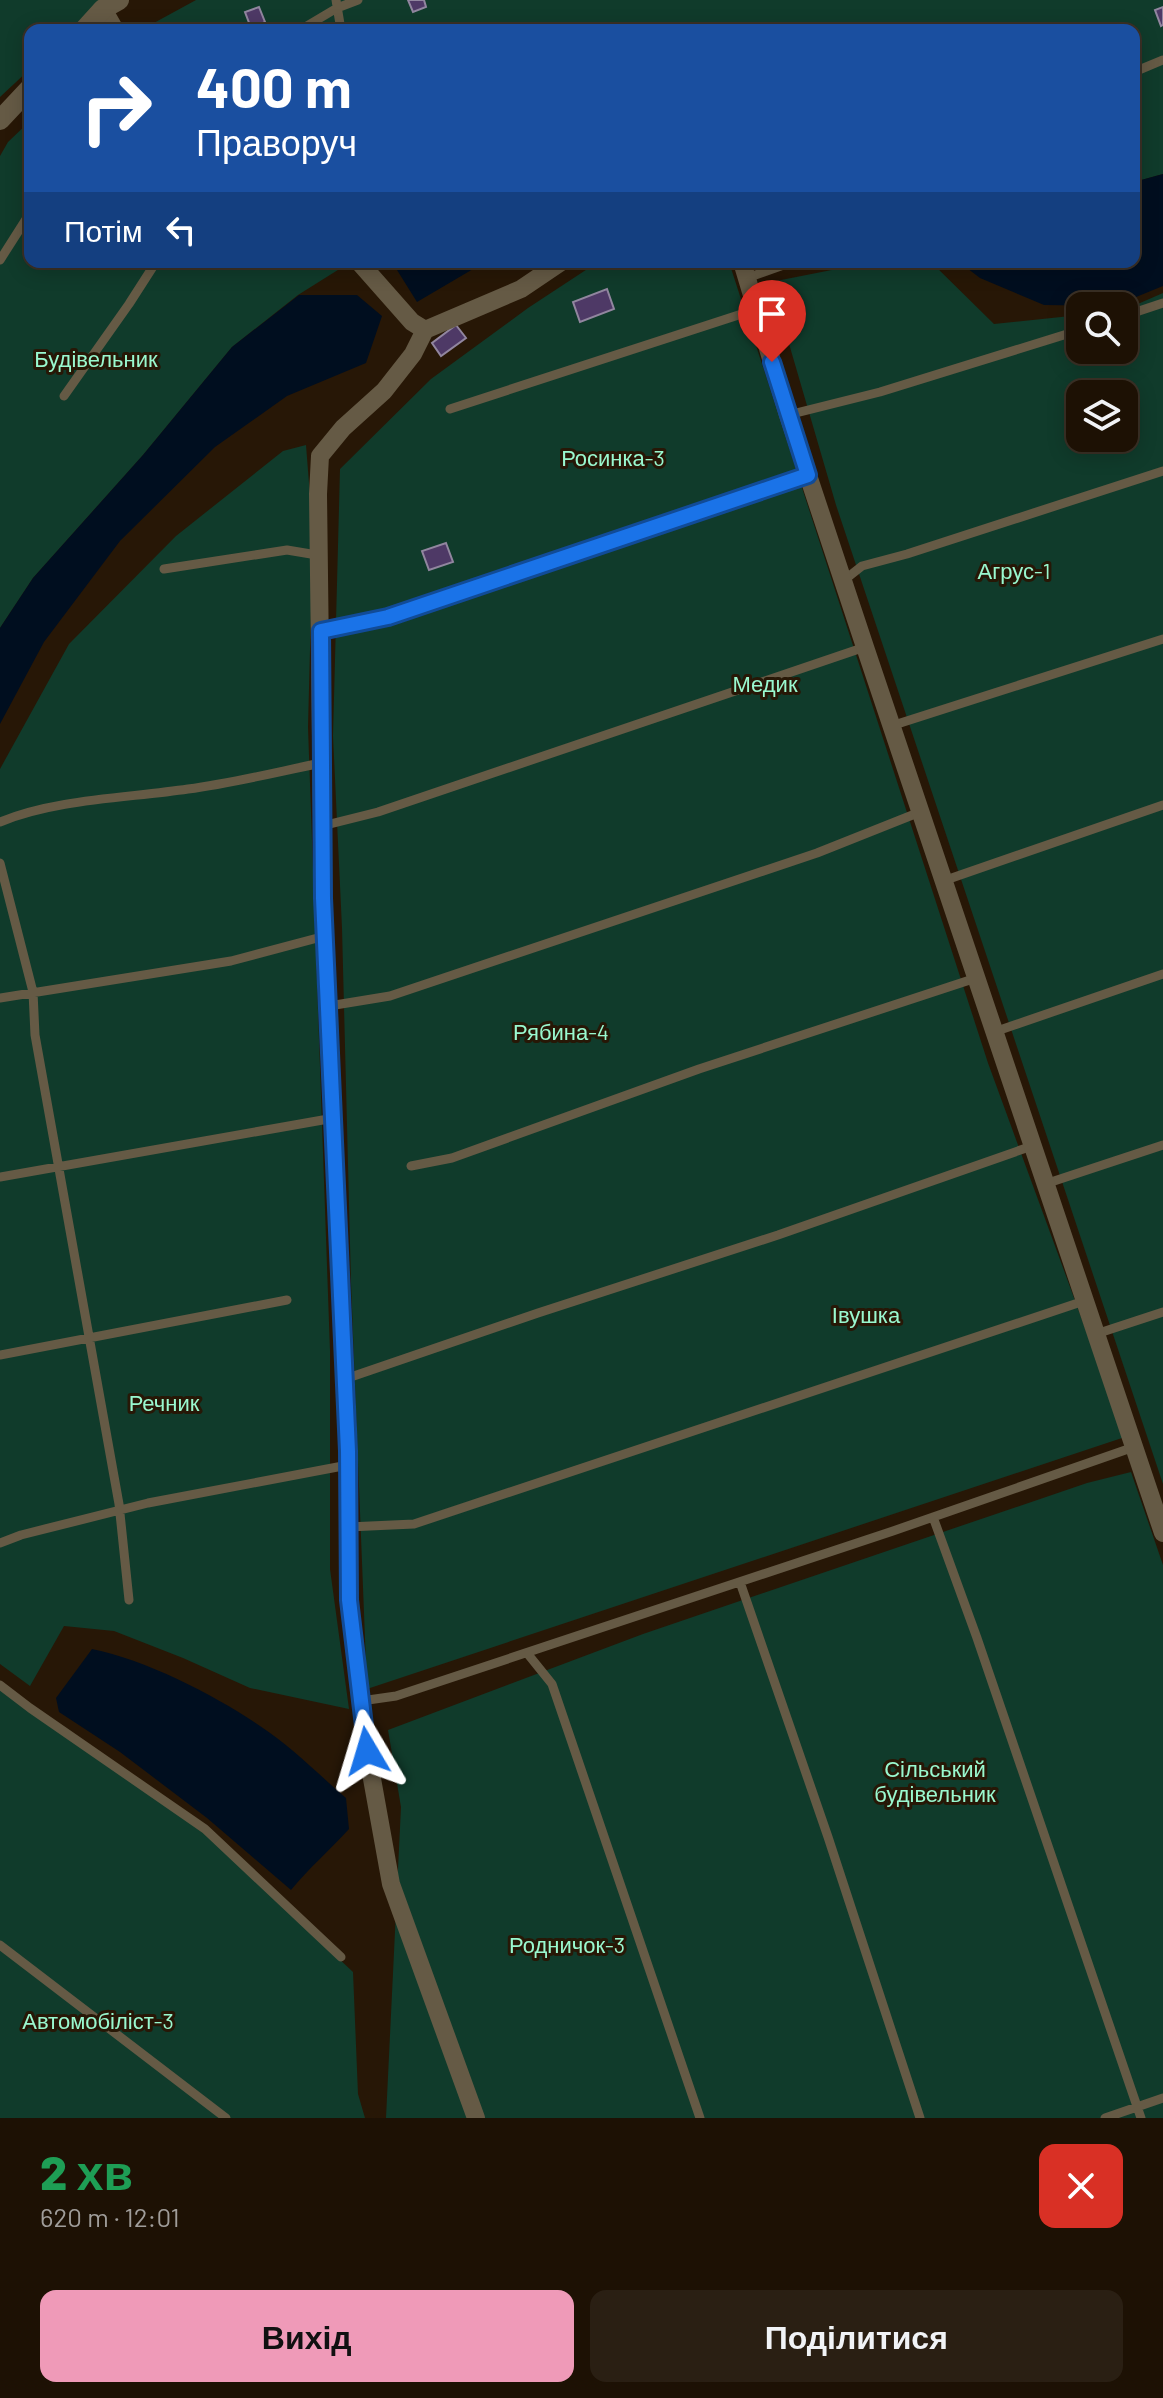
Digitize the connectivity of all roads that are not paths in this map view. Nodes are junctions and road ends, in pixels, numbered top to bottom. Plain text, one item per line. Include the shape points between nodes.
1 (358, 0) edge
2 (111, 4) edge
3 (337, 4) edge
4 (90, 24) edge
5 (114, 24) edge
6 (309, 24) edge
7 (340, 24) edge
8 (1163, 60) edge
9 (1140, 70) edge
10 (24, 94) edge
11 (0, 120) edge
12 (24, 222) edge
13 (0, 260) edge
14 (152, 268) edge
15 (364, 268) edge
16 (552, 268) edge
17 (744, 270) edge
18 (1163, 303) edge
19 (757, 309) junction
20 (1138, 311) edge
21 (425, 330) junction
22 (1066, 334) edge
23 (64, 396) dead end
24 (450, 409) dead end
25 (788, 415) junction
26 (1163, 471) edge
27 (808, 475) junction
28 (317, 555) junction
29 (164, 569) dead end
30 (843, 581) junction
31 (321, 631) junction
32 (1163, 639) edge
33 (865, 647) junction
34 (891, 726) junction
35 (321, 763) junction
36 (1163, 805) edge
37 (920, 812) junction
38 (0, 822) edge
39 (322, 826) junction
40 (0, 863) edge
41 (943, 881) junction
42 (325, 936) junction
43 (1163, 974) edge
44 (976, 978) junction
45 (33, 992) junction
46 (0, 998) edge
47 (329, 1006) junction
48 (994, 1032) junction
49 (334, 1118) junction
50 (1163, 1145) edge
51 (1032, 1146) junction
52 (411, 1166) dead end
53 (58, 1167) junction
54 (0, 1177) edge
55 (1045, 1184) junction
56 (287, 1300) dead end
57 (1084, 1301) junction
58 (1163, 1312) edge
59 (1096, 1334) junction
60 (89, 1338) junction
61 (0, 1355) edge
62 (345, 1379) junction
63 (1134, 1447) junction
64 (348, 1465) junction
65 (120, 1511) junction
66 (933, 1517) junction
67 (348, 1527) junction
68 (1163, 1533) edge
69 (0, 1543) edge
70 (740, 1582) junction
71 (129, 1600) dead end
72 (527, 1653) junction
73 (0, 1685) edge
74 (361, 1701) junction
75 (0, 1945) edge
76 (341, 1957) dead end
77 (1163, 2098) edge
78 (1138, 2107) junction
79 (226, 2118) edge
80 (476, 2118) edge
81 (700, 2118) edge
82 (920, 2118) edge
83 (1105, 2118) edge
84 (1141, 2118) edge

1 - 3 lane
2 - 4 street
2 - 5 street
3 - 6 lane
3 - 7 lane
8 - 9 lane
10 - 11 street
12 - 13 lane
14 - 23 lane
15 - 21 street
16 - 21 street via 521,289
17 - 19 street
18 - 20 lane
19 - 24 lane
19 - 25 street
21 - 28 street via 384,391 320,456
22 - 25 lane
25 - 27 street
26 - 30 lane via 862,566
27 - 30 street
27 - 31 lane via 388,617
28 - 29 lane via 287,550
28 - 31 street
30 - 33 street
31 - 35 street
32 - 34 lane
33 - 34 street
33 - 39 lane via 378,812
34 - 37 street
35 - 38 lane via 191,789 55,807
35 - 39 street
36 - 41 lane
37 - 41 street
37 - 47 lane via 802,859 390,996
39 - 42 street
40 - 45 lane
41 - 44 street
42 - 45 lane via 231,961
42 - 47 street
43 - 48 lane
44 - 48 street
44 - 52 lane via 452,1158
45 - 46 lane
45 - 53 lane via 35,1035
47 - 49 street
48 - 51 street
49 - 53 lane
49 - 62 street
50 - 55 lane
51 - 55 street
51 - 62 lane
53 - 54 lane
53 - 60 lane
55 - 57 street
56 - 60 lane
57 - 59 street
57 - 67 lane via 414,1524
58 - 59 lane
59 - 63 street
60 - 61 lane
60 - 65 lane
62 - 64 street
63 - 66 lane
63 - 68 street via 1152,1486
64 - 65 lane
64 - 67 street
65 - 69 lane
65 - 71 lane
66 - 70 lane
66 - 78 lane
67 - 74 street via 349,1600
70 - 72 lane
70 - 82 lane
72 - 74 lane via 396,1696
72 - 81 lane via 552,1684
73 - 76 lane via 205,1829
74 - 80 street via 391,1884
75 - 79 lane
77 - 78 lane
78 - 83 lane
78 - 84 lane

